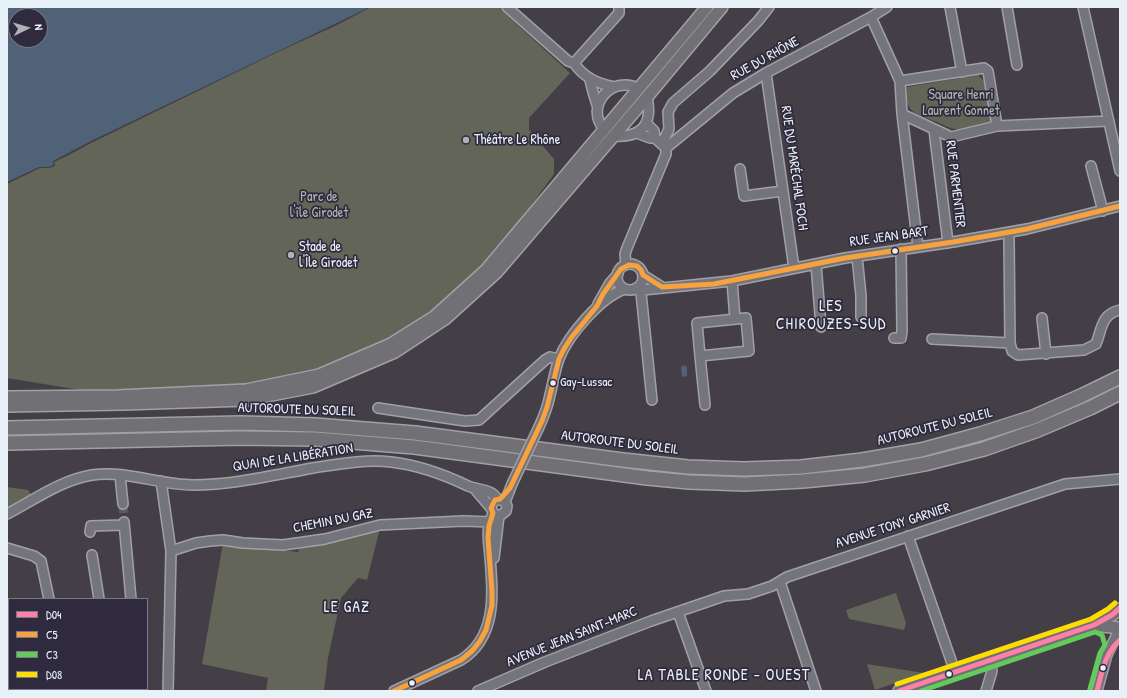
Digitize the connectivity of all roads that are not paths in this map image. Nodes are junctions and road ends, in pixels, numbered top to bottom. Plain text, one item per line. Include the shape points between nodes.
1 (507, 7) edge
2 (620, 7) edge
3 (707, 7) edge
4 (722, 7) edge
5 (769, 7) edge
6 (886, 7) edge
7 (950, 7) edge
8 (1007, 7) edge
9 (1083, 7) edge
10 (871, 17) junction
11 (574, 63) junction
12 (1017, 65) dead end
13 (766, 72) junction
14 (962, 72) junction
15 (590, 80) junction
16 (900, 81) junction
17 (615, 87) junction
18 (638, 88) junction
19 (647, 97) junction
20 (597, 105) junction
21 (902, 114) junction
22 (1108, 121) junction
23 (646, 123) junction
24 (997, 126) junction
25 (604, 129) junction
26 (934, 130) junction
27 (637, 133) junction
28 (614, 136) junction
29 (661, 143) junction
30 (1090, 166) dead end
31 (740, 168) dead end
32 (1120, 171) edge
33 (783, 191) junction
34 (1120, 206) edge
35 (1103, 211) junction
36 (1008, 233) junction
37 (948, 243) junction
38 (918, 247) junction
39 (901, 249) junction
40 (857, 256) junction
41 (816, 264) junction
42 (626, 265) junction
43 (794, 268) junction
44 (618, 274) junction
45 (643, 275) junction
46 (732, 282) junction
47 (662, 287) junction
48 (636, 288) junction
49 (625, 289) junction
50 (597, 306) junction
51 (1120, 310) edge
52 (861, 317) dead end
53 (1042, 318) dead end
54 (735, 319) junction
55 (822, 327) dead end
56 (894, 338) dead end
57 (932, 340) dead end
58 (1010, 343) junction
59 (1046, 354) junction
60 (700, 356) junction
61 (559, 359) junction
62 (1120, 377) edge
63 (1120, 393) edge
64 (7, 397) edge
65 (652, 400) dead end
66 (705, 405) dead end
67 (7, 406) edge
68 (378, 408) dead end
69 (7, 428) edge
70 (7, 443) edge
71 (120, 475) junction
72 (1120, 479) edge
73 (161, 481) junction
74 (474, 488) junction
75 (501, 500) junction
76 (123, 504) tunnel mouth
77 (494, 512) junction
78 (7, 514) edge
79 (489, 523) junction
80 (90, 532) dead end
81 (908, 536) junction
82 (7, 548) edge
83 (170, 552) junction
84 (92, 554) dead end
85 (492, 577) junction
86 (780, 582) junction
87 (49, 598) edge
88 (99, 598) edge
89 (131, 598) edge
90 (1120, 609) edge
91 (678, 612) junction
92 (1120, 622) edge
93 (1098, 625) junction
94 (1120, 628) edge
95 (1120, 640) edge
96 (1112, 646) junction
97 (989, 660) junction
98 (955, 672) junction
99 (168, 691) edge
100 (394, 691) edge
101 (478, 691) edge
102 (706, 691) edge
103 (816, 691) edge
104 (900, 691) edge
105 (986, 691) edge
106 (1097, 691) edge

1 - 11 street via 568,61
2 - 11 street via 619,13
3 - 18 main road
4 - 19 main road
5 - 29 street via 710,71 673,103 668,112 669,130
6 - 10 street, RUE DU RHÔNE
7 - 14 street
8 - 12 street
9 - 22 street
10 - 13 street, RUE DU RHÔNE
10 - 16 street
11 - 15 street
13 - 29 street, RUE DU RHÔNE
13 - 33 street, RUE DU MARÉCHAL FOCH
14 - 16 street
14 - 24 street via 984,68 988,71
15 - 17 street
15 - 20 street
16 - 21 street
17 - 18 street via 628,85
17 - 20 street via 604,94
18 - 19 main road
18 - 25 main road
19 - 23 street via 649,115
19 - 28 main road
20 - 25 street via 599,122
21 - 26 street
21 - 38 street
22 - 24 street
22 - 32 street
23 - 27 street
23 - 29 street
24 - 26 street via 951,137
25 - 28 main road
25 - 64 main road via 486,270 434,316 391,344 318,375 246,390 117,396
26 - 37 street, RUE PARMENTIER
27 - 28 street via 624,137
27 - 29 street
28 - 67 main road via 497,272 445,319 395,352 313,387 246,400
29 - 42 street via 666,154 626,254
30 - 35 street
31 - 33 street via 744,196
33 - 43 street, RUE DU MARÉCHAL FOCH
34 - 35 street, RUE JEAN BART
35 - 36 street, RUE JEAN BART
36 - 37 street, RUE JEAN BART
36 - 58 street
37 - 38 street, RUE JEAN BART
38 - 39 street, RUE JEAN BART
39 - 40 street, RUE JEAN BART
39 - 56 street via 902,331 901,338
40 - 41 street, RUE JEAN BART
40 - 52 street
41 - 43 street, RUE JEAN BART
41 - 55 street
42 - 44 street
42 - 45 street via 637,266
43 - 46 street, RUE JEAN BART
44 - 49 street via 619,283
44 - 50 street
45 - 47 street
45 - 48 street via 642,283
46 - 47 street, RUE JEAN BART
46 - 54 street
47 - 48 street, RUE JEAN BART via 643,290
48 - 49 street
48 - 65 street via 641,293
49 - 50 street
50 - 61 street via 571,338
51 - 59 street via 1107,316 1096,344 1084,350
53 - 59 street
54 - 60 street via 697,323
54 - 60 street via 746,318 750,351
57 - 58 street
58 - 59 street via 1012,351 1018,355
60 - 66 street
61 - 68 street via 550,357 545,360 479,420 465,421
61 - 75 street, bridge via 547,407 539,427 511,486
62 - 69 highway, AUTOROUTE DU SOLEIL via 1033,416 980,434 906,452 801,467 688,467 416,433 315,424
63 - 70 highway, AUTOROUTE DU SOLEIL via 1038,430 925,464 865,475 745,484 647,478 414,447 315,439
71 - 73 street, QUAI DE LA LIBÉRATION
71 - 76 street
71 - 78 street, QUAI DE LA LIBÉRATION via 91,475 68,482
72 - 81 street, AVENUE TONY GARNIER via 1065,484
73 - 74 street, QUAI DE LA LIBÉRATION via 192,485 218,484 345,463 383,462 427,469
73 - 83 street
74 - 75 street, QUAI DE LA LIBÉRATION via 490,492
74 - 77 street, QUAI DE LA LIBÉRATION
75 - 77 street via 492,504
75 - 77 street via 507,506 506,511 504,514
77 - 79 street
77 - 85 street
79 - 83 street, CHEMIN DU GAZ via 463,520 380,525 325,539 283,545 210,540
79 - 85 street
80 - 89 street via 91,526 124,524
81 - 86 street, AVENUE TONY GARNIER via 787,577
81 - 98 street
82 - 87 street via 41,561
83 - 99 street
84 - 88 street
85 - 100 street via 490,614 477,647 460,660
86 - 91 street, AVENUE TONY GARNIER via 748,594 724,596
86 - 103 street
90 - 92 main road
90 - 93 main road
91 - 101 street, AVENUE JEAN SAINT-MARC via 545,662
91 - 102 street
93 - 94 main road
93 - 96 street via 1109,633
93 - 97 main road
94 - 96 street
95 - 96 street
96 - 106 street
97 - 98 main road
97 - 105 street via 992,670
98 - 104 main road

